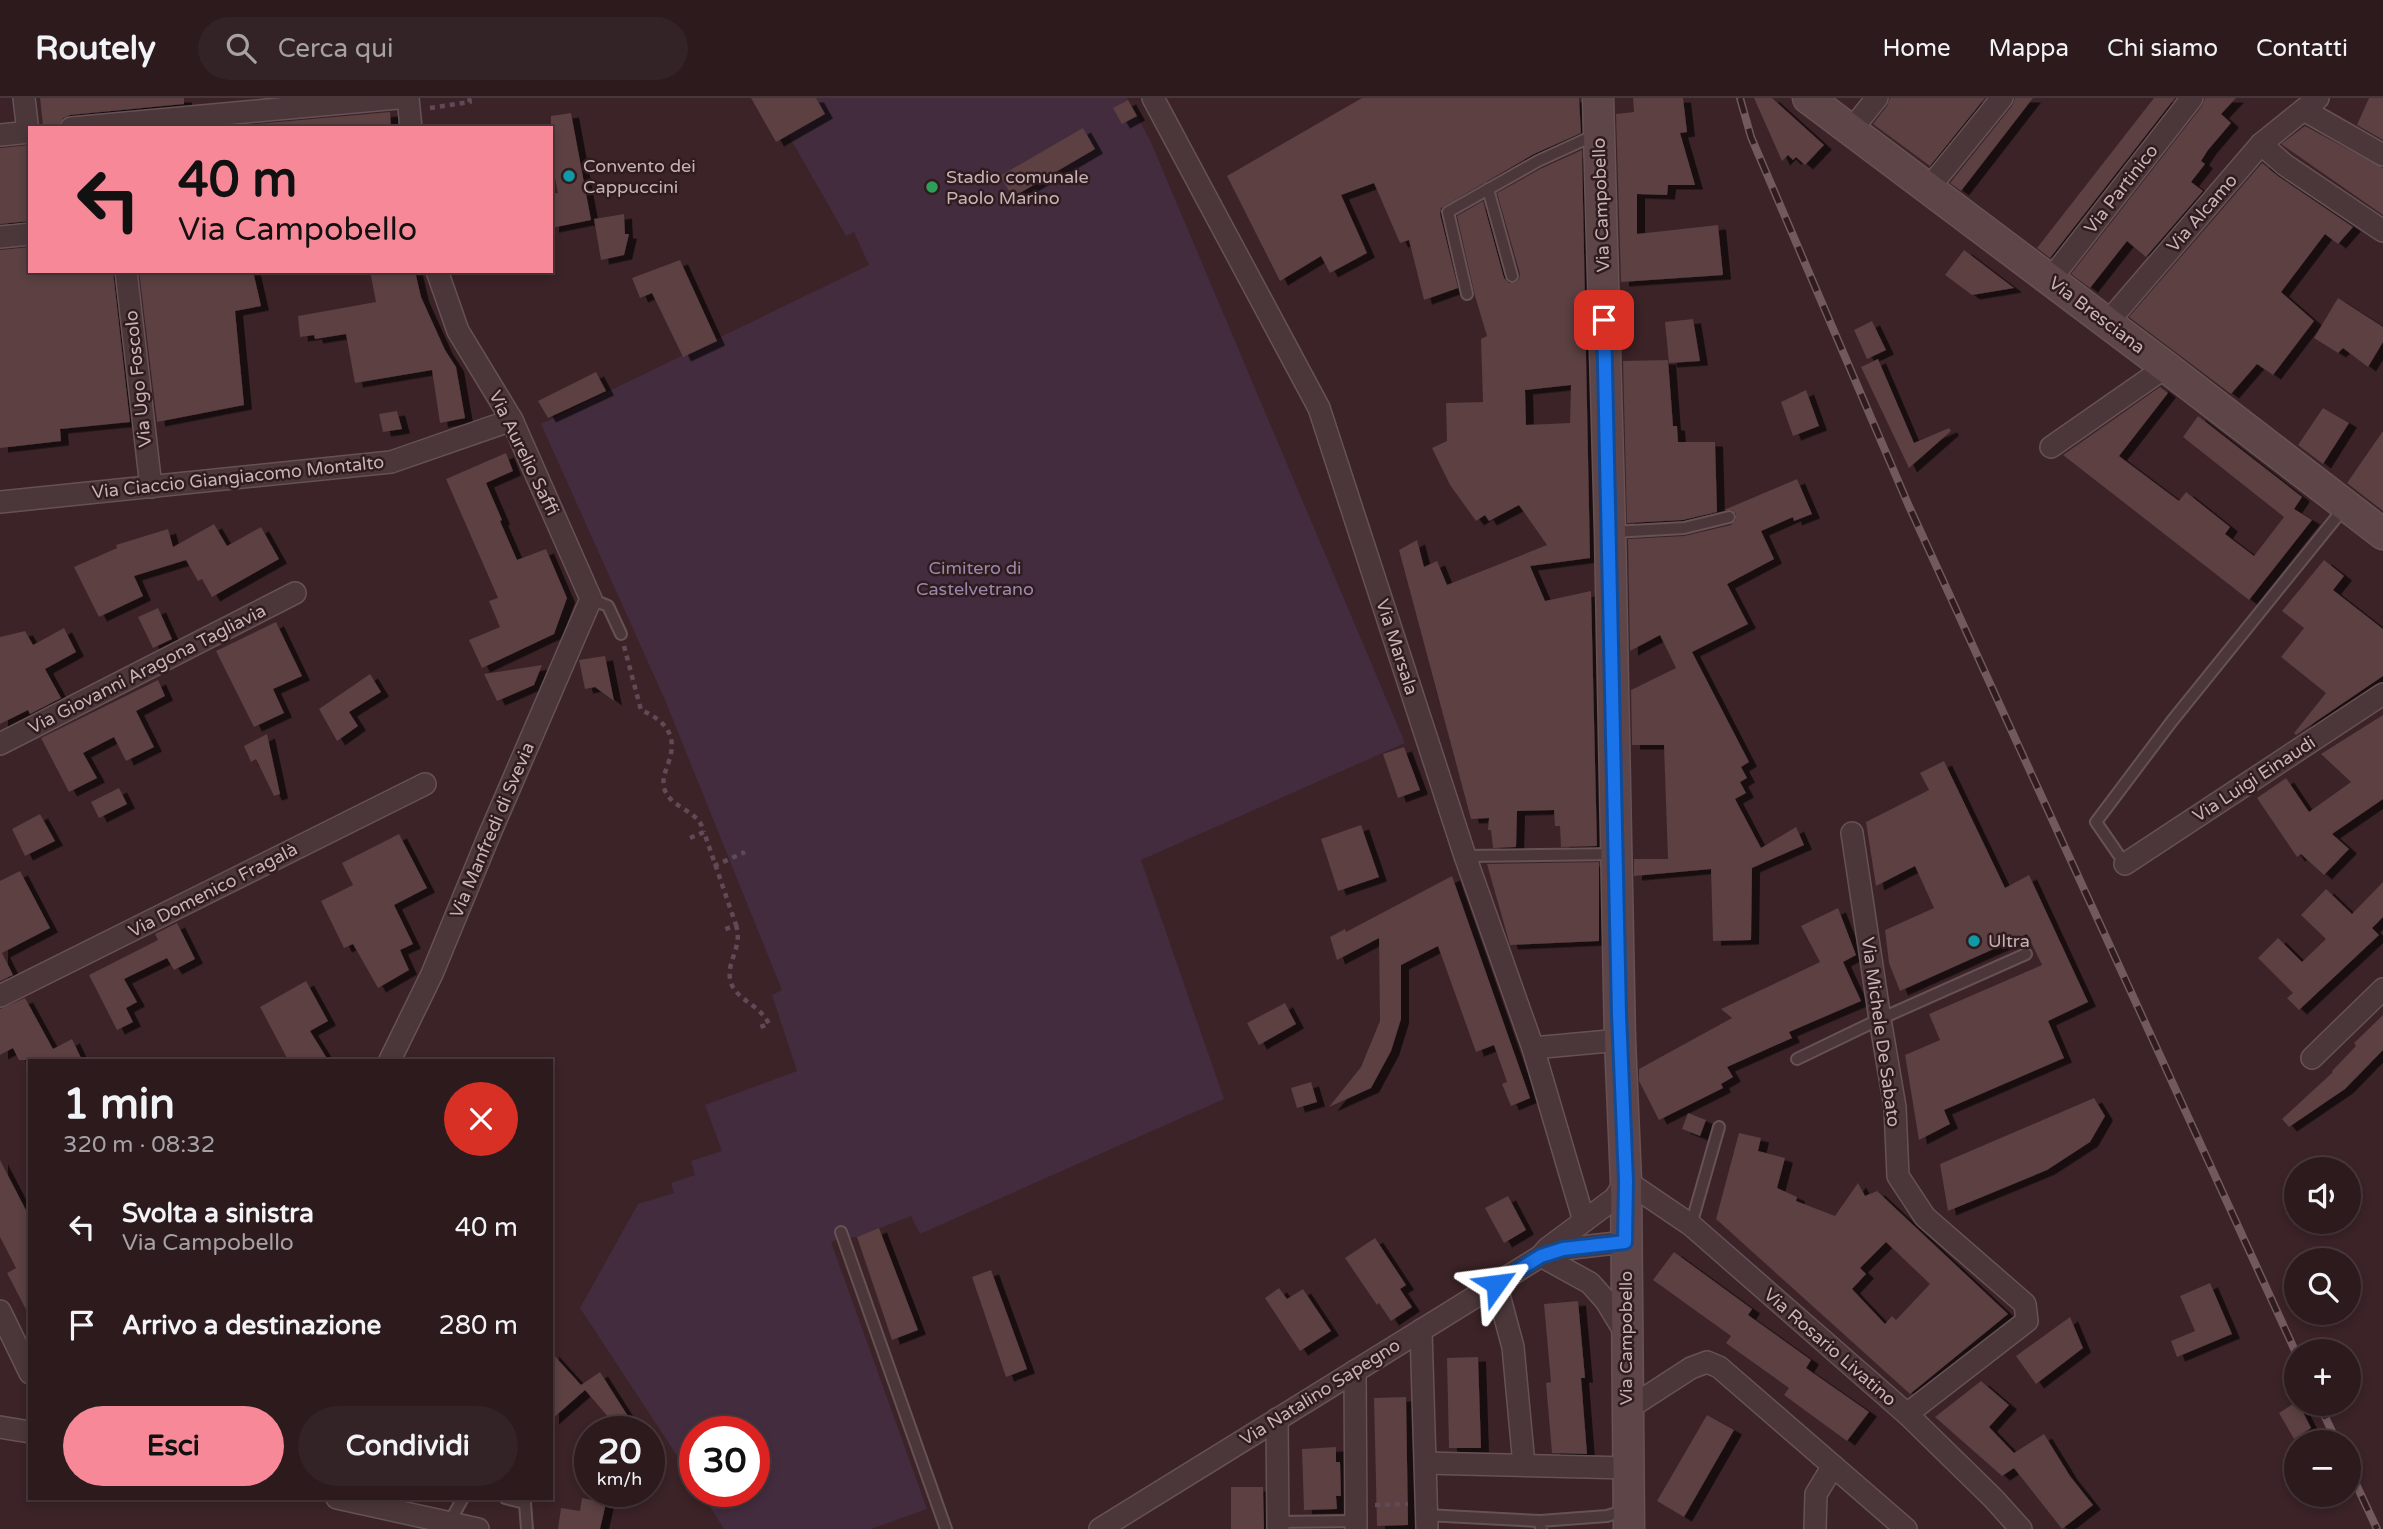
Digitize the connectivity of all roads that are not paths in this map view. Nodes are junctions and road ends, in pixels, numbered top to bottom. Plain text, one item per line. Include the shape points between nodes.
1 (23, 98) edge
2 (1153, 98) edge
3 (1598, 98) edge
4 (1808, 98) edge
5 (1877, 98) edge
6 (2002, 98) edge
7 (2192, 98) edge
8 (2311, 104) edge
9 (200, 106) edge
10 (406, 109) edge
11 (28, 126) edge
12 (111, 126) edge
13 (1851, 130) junction
14 (28, 132) edge
15 (1599, 133) junction
16 (0, 135) edge
17 (2261, 144) junction
18 (2383, 155) edge
19 (1928, 188) junction
20 (1488, 189) junction
21 (2383, 231) edge
22 (28, 234) edge
23 (0, 237) edge
24 (126, 273) edge
25 (438, 273) edge
26 (1512, 276) dead end
27 (2050, 280) junction
28 (1467, 294) dead end
29 (2107, 323) junction
30 (2166, 367) junction
31 (512, 420) junction
32 (2051, 446) dead end
33 (150, 487) junction
34 (0, 502) edge
35 (2346, 506) junction
36 (1729, 517) dead end
37 (1610, 532) junction
38 (2383, 534) edge
39 (295, 593) dead end
40 (591, 599) junction
41 (621, 634) road end
42 (2383, 694) edge
43 (0, 744) edge
44 (425, 784) dead end
45 (1852, 833) dead end
46 (1616, 854) junction
47 (1465, 856) junction
48 (2125, 864) joint
49 (2026, 954) dead end
50 (2383, 989) edge
51 (0, 996) edge
52 (1880, 1019) junction
53 (1620, 1040) junction
54 (1533, 1048) junction
55 (2312, 1058) dead end
56 (390, 1059) edge
57 (1797, 1059) dead end
58 (1719, 1127) dead end
59 (1626, 1181) junction
60 (1584, 1221) junction
61 (1691, 1225) junction
62 (841, 1233) dead end
63 (1625, 1242) junction
64 (1541, 1256) junction
65 (1496, 1284) junction
66 (0, 1311) edge
67 (1421, 1330) junction
68 (1626, 1334) junction
69 (28, 1369) edge
70 (1355, 1371) junction
71 (1626, 1410) junction
72 (1908, 1414) junction
73 (1277, 1419) junction
74 (0, 1427) edge
75 (28, 1432) edge
76 (1425, 1463) junction
77 (1524, 1465) junction
78 (1833, 1466) junction
79 (1628, 1468) junction
80 (346, 1500) edge
81 (462, 1500) edge
82 (513, 1500) edge
83 (1426, 1516) edge
84 (1356, 1519) edge
85 (1629, 1519) edge
86 (449, 1523) junction
87 (1278, 1525) edge
88 (1540, 1525) edge
89 (1111, 1526) edge
90 (941, 1528) edge
91 (478, 1529) edge
92 (527, 1529) edge
93 (1815, 1529) edge
94 (1906, 1529) edge
95 (2021, 1529) edge

1 - 11 street
2 - 47 street, Via Marsala via 1319,408
3 - 15 main road, Via Campobello
4 - 13 main road, Via Bresciana
5 - 13 street
6 - 19 street
7 - 27 street, Via Partinico
8 - 17 street, Via Alcamo
8 - 18 street, Via Alcamo
9 - 10 street
9 - 12 street
13 - 19 main road, Via Bresciana
14 - 16 street
15 - 20 lane
15 - 37 main road, Via Campobello
17 - 21 street
17 - 29 street, Via Alcamo
19 - 27 main road, Via Bresciana
20 - 26 lane
20 - 28 lane via 1448,212
22 - 23 street
24 - 33 street, Via Ugo Foscolo
25 - 31 street, Via Aurelio Saffi via 458,331
27 - 29 main road, Via Bresciana
29 - 30 main road, Via Bresciana
30 - 32 street
30 - 35 main road, Via Bresciana
31 - 33 street, Via Ciaccio Giangiacomo Montalto via 391,462
31 - 40 street, Via Aurelio Saffi
33 - 34 street, Via Ciaccio Giangiacomo Montalto
35 - 38 main road, Via Bresciana
35 - 48 lane via 2095,822
36 - 37 lane via 1684,528
37 - 46 main road, Via Campobello
39 - 43 street, Via Giovanni Aragona Tagliavia
40 - 41 lane via 608,606
40 - 56 street, Via Manfredi di Svevia via 432,974
42 - 48 street, Via Luigi Einaudi
44 - 51 street, Via Domenico Fragalà
45 - 52 street, Via Michele De Sabato
46 - 47 lane
46 - 53 main road, Via Campobello
47 - 54 street, Via Marsala
49 - 52 lane
50 - 55 street
52 - 57 lane
52 - 72 street, Via Michele De Sabato via 1895,1107 1898,1176 1926,1217 2025,1304 2027,1321
53 - 54 street
53 - 59 main road, Via Campobello
54 - 60 street, Via Marsala
58 - 61 lane
59 - 60 street, Via Natalino Sapegno via 1615,1198
59 - 61 street, Via Rosario Livatino
59 - 63 main road, Via Campobello
60 - 64 street, Via Natalino Sapegno
61 - 72 street, Via Rosario Livatino
62 - 90 lane
63 - 64 street, Via Natalino Sapegno
63 - 68 main road, Via Campobello
64 - 65 street, Via Natalino Sapegno
64 - 68 street via 1590,1283
65 - 67 street, Via Natalino Sapegno
65 - 77 street via 1513,1346
66 - 69 street
67 - 70 street, Via Natalino Sapegno
67 - 76 street
68 - 71 main road, Via Campobello
70 - 73 street, Via Natalino Sapegno
70 - 84 street
71 - 78 street via 1707,1362 1719,1367
71 - 79 main road, Via Campobello
72 - 95 street, Via Rosario Livatino
73 - 87 street
73 - 89 street, Via Natalino Sapegno
74 - 75 street
76 - 77 street
76 - 83 street
77 - 79 street
78 - 93 street via 1816,1494
78 - 94 street
79 - 85 main road, Via Campobello
80 - 86 street
81 - 86 lane
82 - 92 lane via 525,1503
83 - 88 lane
84 - 87 lane
85 - 88 lane via 1606,1516
86 - 91 street

